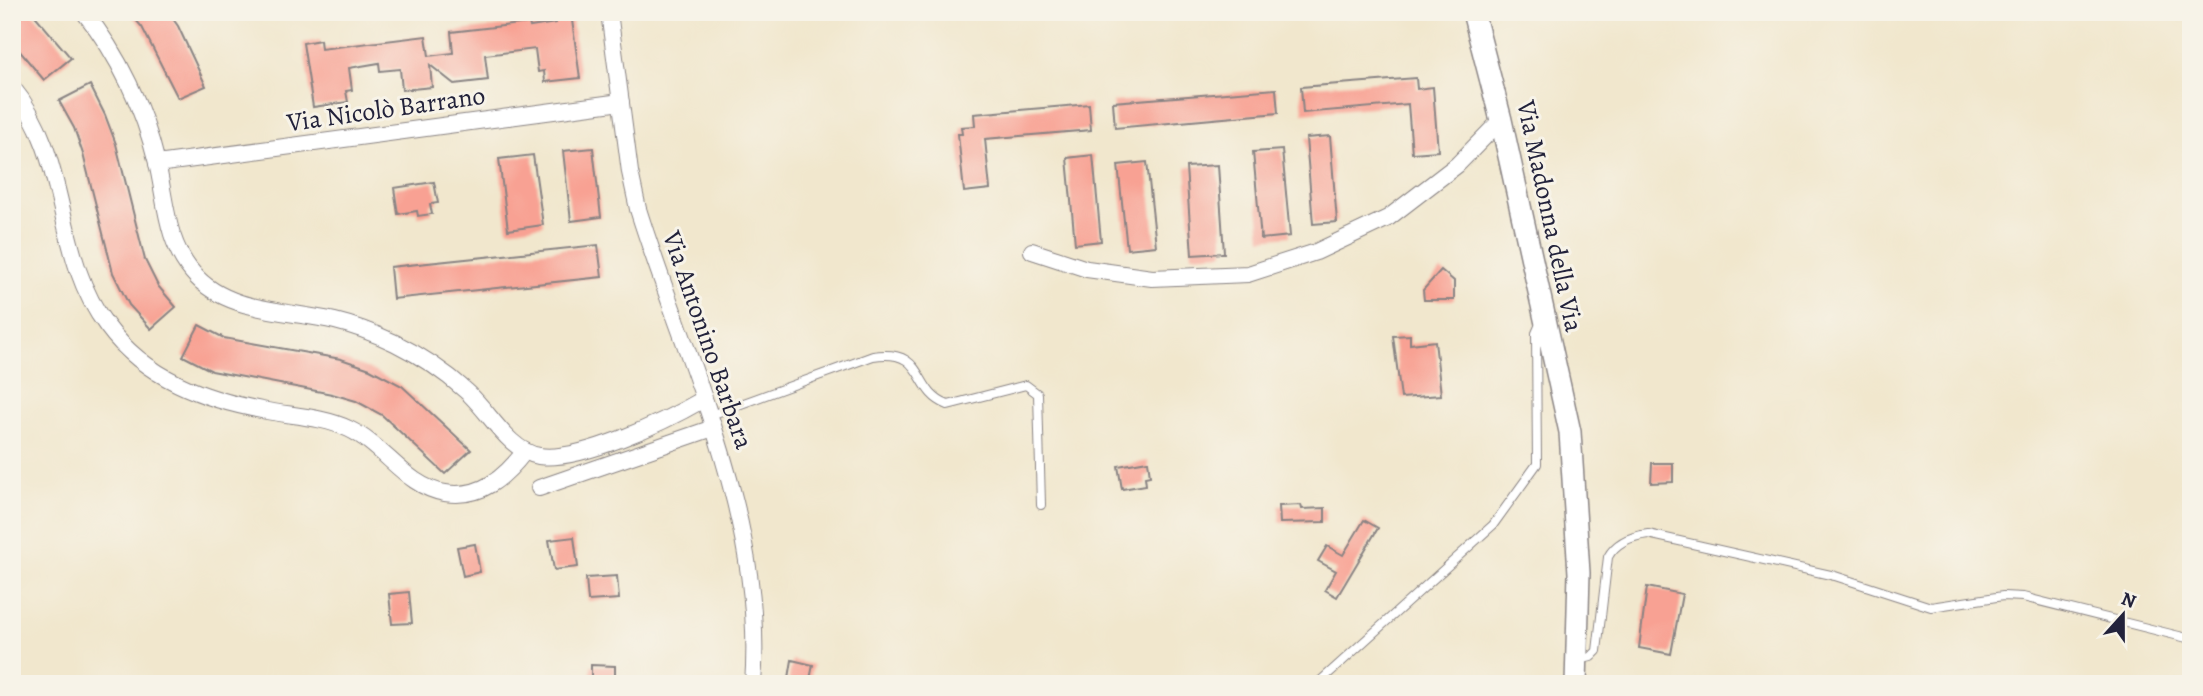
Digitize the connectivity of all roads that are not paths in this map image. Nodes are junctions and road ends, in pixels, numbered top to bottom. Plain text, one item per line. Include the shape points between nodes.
1 (84, 12) edge
2 (609, 12) edge
3 (1473, 12) edge
4 (12, 87) edge
5 (621, 102) junction
6 (1502, 120) junction
7 (157, 164) junction
8 (1032, 251) dead end
9 (1543, 315) junction
10 (708, 415) junction
11 (525, 451) junction
12 (539, 488) dead end
13 (1041, 505) dead end
14 (2191, 639) edge
15 (1579, 660) junction
16 (752, 684) edge
17 (1317, 684) edge
18 (1576, 684) edge

1 - 7 street via 102,34 130,85
2 - 5 street, Via Antonino Barbara
3 - 6 street, Via Madonna della Via
4 - 11 street via 35,118 47,148 75,265 87,295 128,352 159,375 227,402 349,429 423,487 447,494 494,484
5 - 7 street, Via Nicolò Barrano
5 - 10 street, Via Antonino Barbara via 638,209
6 - 8 street via 1457,165 1388,218 1316,252 1248,274 1153,278 1087,269
6 - 9 street, Via Madonna della Via
7 - 11 street via 172,236 203,284 236,302 366,331 432,362
9 - 15 street, Via Madonna della Via via 1573,460
9 - 17 lane via 1536,334 1537,464 1493,525
10 - 11 street via 670,419 559,457
10 - 12 street
10 - 13 lane via 889,354 909,360 934,395 948,405 1026,385 1038,394
10 - 16 street, Via Antonino Barbara via 731,490 752,591 756,642
14 - 15 lane via 2023,597 1931,607 1835,576 1648,534 1634,535 1612,549 1597,651
15 - 18 street

